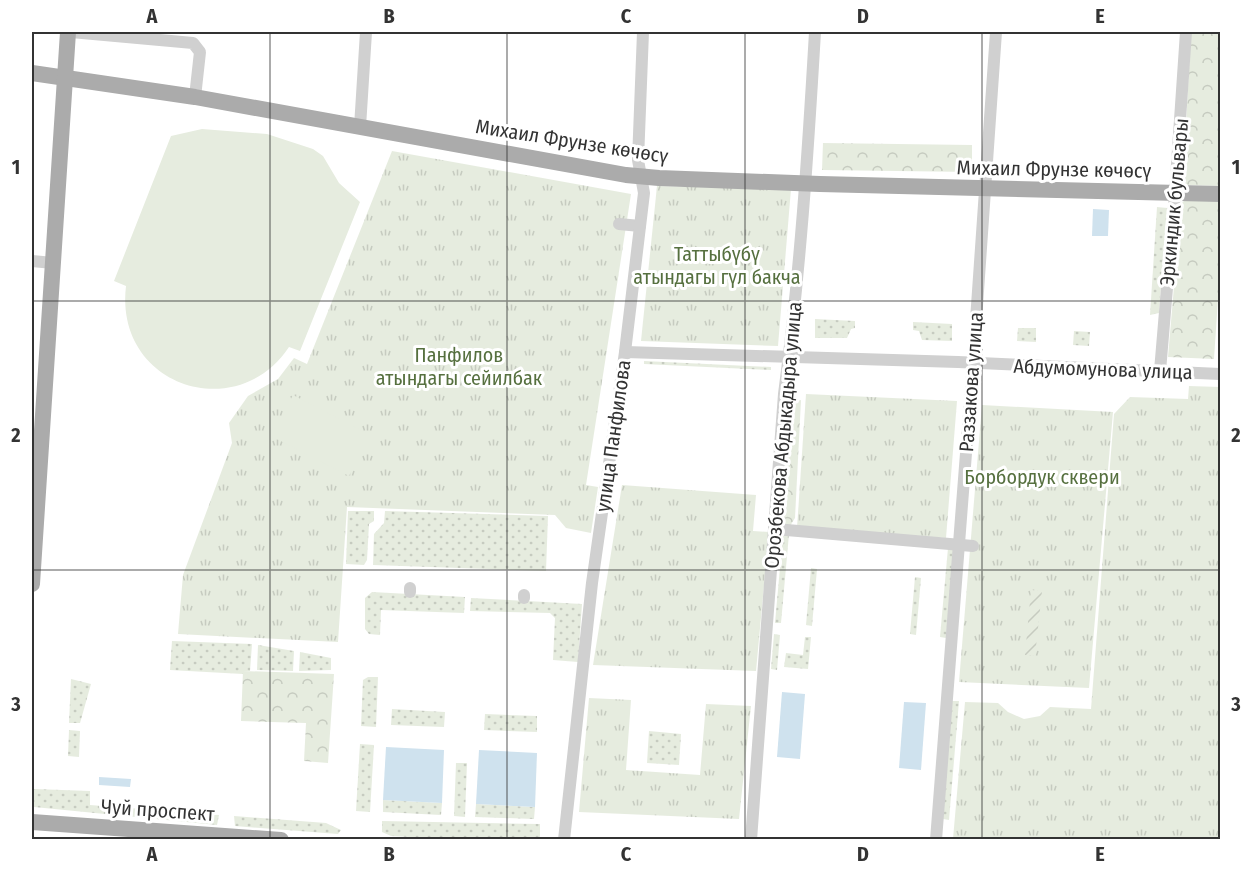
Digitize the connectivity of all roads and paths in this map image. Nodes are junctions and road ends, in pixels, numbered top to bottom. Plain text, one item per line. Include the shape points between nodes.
1 (70, 32) edge
2 (366, 32) edge
3 (643, 32) edge
4 (815, 32) edge
5 (996, 32) edge
6 (1186, 32) edge
7 (32, 74) edge
8 (65, 77) junction
9 (195, 97) junction
10 (360, 127) junction
11 (642, 176) junction
12 (804, 183) junction
13 (985, 189) junction
14 (1175, 193) junction
15 (1221, 194) edge
16 (619, 224) dead end
17 (640, 226) junction
18 (32, 261) edge
19 (53, 263) junction
20 (625, 352) junction
21 (789, 357) junction
22 (973, 363) junction
23 (1160, 371) junction
24 (1221, 374) edge
25 (36, 444) edge
26 (775, 529) junction
27 (959, 546) junction
28 (973, 546) dead end
29 (32, 584) edge
30 (32, 822) edge
31 (281, 840) edge
32 (564, 840) edge
33 (751, 840) edge
34 (936, 840) edge

1 - 8 main road
1 - 9 street via 193,43 200,52
2 - 10 street
3 - 11 street, улица Панфилова via 638,160
4 - 12 street, Орозбекова Абдыкадыра улица
5 - 13 street, Раззакова улица
6 - 14 street, Эркиндик бульвары
7 - 8 main road, Михаил Фрунзе көчөсү
8 - 9 main road, Михаил Фрунзе көчөсү
8 - 19 main road
9 - 10 main road, Михаил Фрунзе көчөсү
10 - 11 main road, Михаил Фрунзе көчөсү
11 - 12 main road, Михаил Фрунзе көчөсү
11 - 17 street, улица Панфилова
12 - 13 main road, Михаил Фрунзе көчөсү
12 - 21 street, Орозбекова Абдыкадыра улица
13 - 14 main road, Михаил Фрунзе көчөсү
13 - 22 street, Раззакова улица
14 - 15 main road, Михаил Фрунзе көчөсү
14 - 23 street, Эркиндик бульвары
16 - 17 street
17 - 20 street, улица Панфилова
18 - 19 street
19 - 25 main road
20 - 21 street, Абдумомунова улица
20 - 32 street, улица Панфилова via 592,583
21 - 22 street, Абдумомунова улица
21 - 26 street, Орозбекова Абдыкадыра улица
22 - 23 street, Абдумомунова улица
22 - 27 street, Раззакова улица
23 - 24 street, Абдумомунова улица
25 - 29 main road
26 - 27 street
26 - 33 street, Орозбекова Абдыкадыра улица
27 - 28 street
27 - 34 street, Раззакова улица
30 - 31 main road, Чуй проспект

